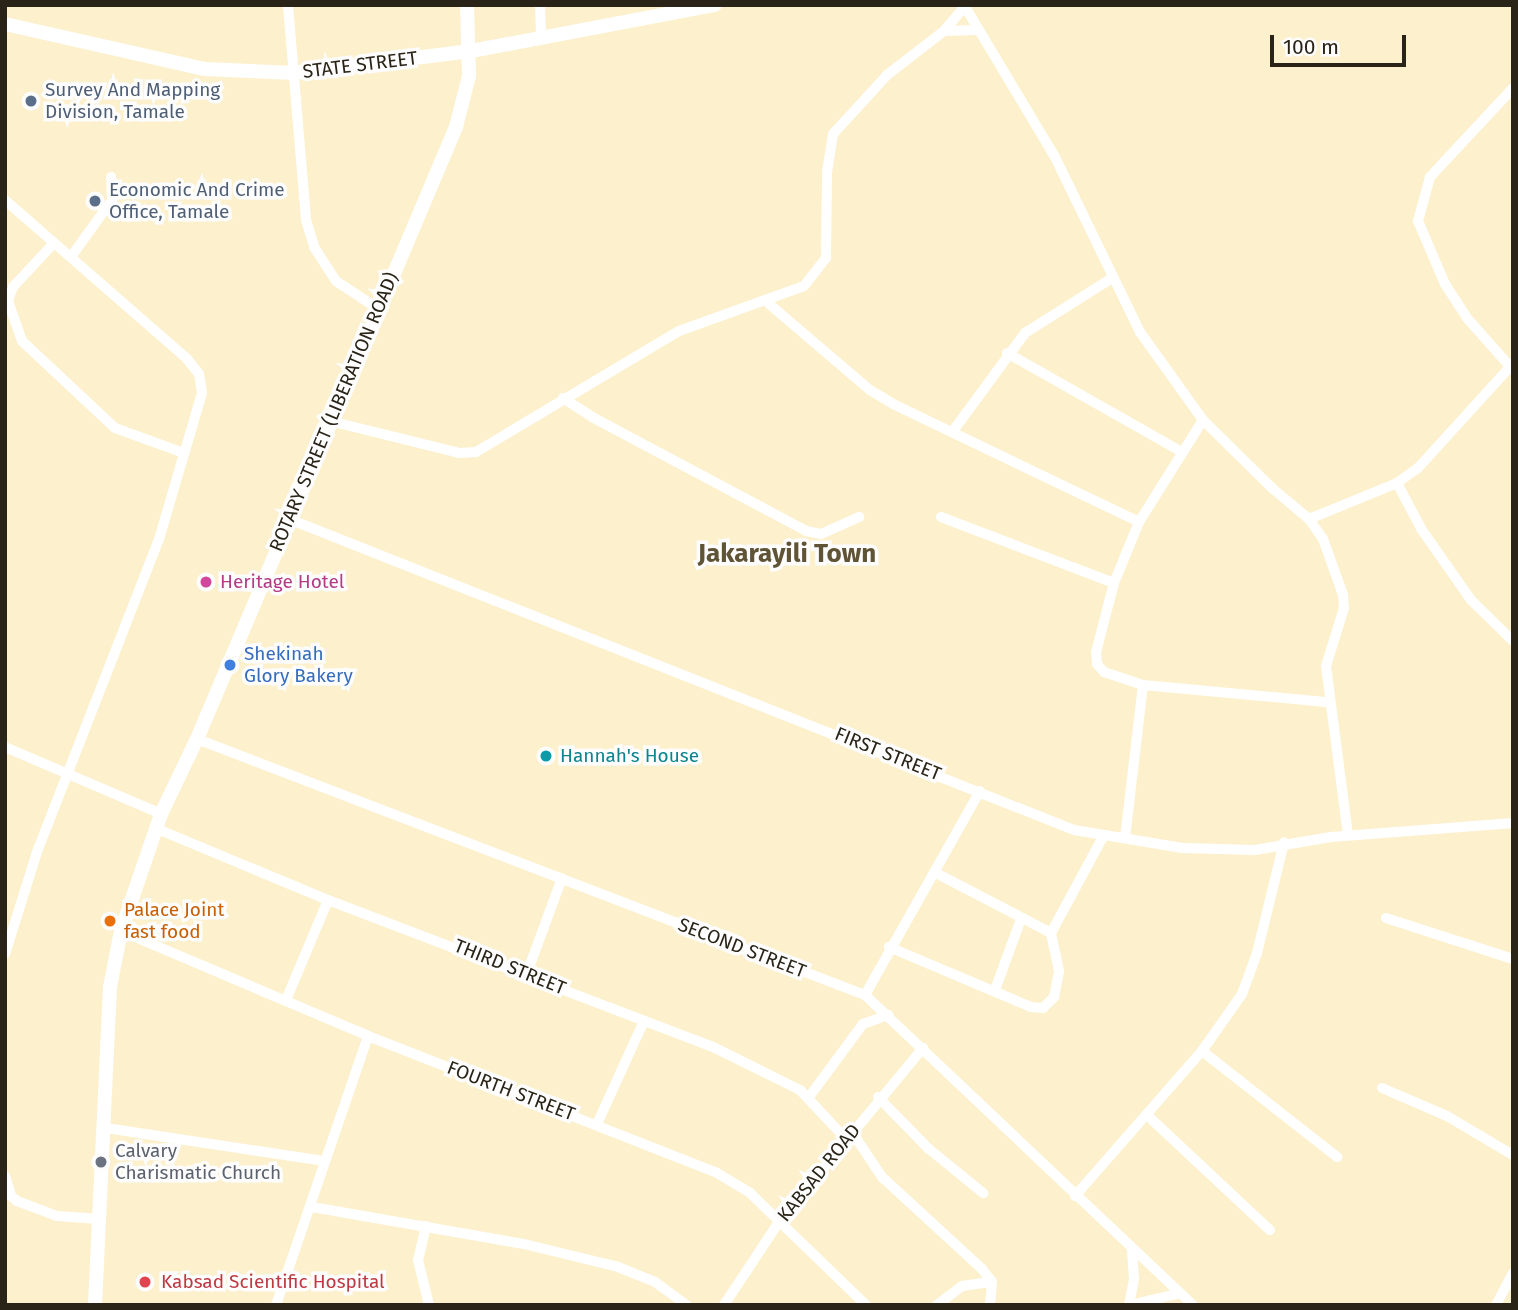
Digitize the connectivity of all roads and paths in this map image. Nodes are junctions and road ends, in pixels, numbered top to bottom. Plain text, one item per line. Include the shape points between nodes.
1 (288, 5) edge
2 (467, 5) edge
3 (540, 5) edge
4 (715, 5) edge
5 (965, 6) edge
6 (690, 8) edge
7 (5, 25) edge
8 (976, 30) junction
9 (944, 31) junction
10 (541, 39) junction
11 (471, 51) junction
12 (294, 73) junction
13 (1513, 88) edge
14 (111, 177) dead end
15 (5, 200) edge
16 (54, 243) junction
17 (71, 257) junction
18 (1112, 278) junction
19 (768, 303) junction
20 (377, 308) junction
21 (1007, 353) junction
22 (1511, 369) edge
23 (563, 398) junction
24 (1203, 419) junction
25 (330, 421) junction
26 (953, 431) junction
27 (1182, 452) junction
28 (184, 453) junction
29 (1397, 483) junction
30 (859, 517) dead end
31 (940, 517) dead end
32 (289, 519) junction
33 (1309, 519) junction
34 (1139, 522) junction
35 (1114, 583) junction
36 (1513, 641) edge
37 (1143, 685) junction
38 (1328, 702) junction
39 (197, 739) junction
40 (5, 747) edge
41 (70, 774) junction
42 (980, 791) junction
43 (158, 821) junction
44 (1513, 823) edge
45 (1104, 835) junction
46 (1348, 836) junction
47 (1125, 838) junction
48 (1284, 842) junction
49 (934, 872) junction
50 (562, 878) junction
51 (328, 900) junction
52 (1386, 918) dead end
53 (1021, 919) junction
54 (121, 931) junction
55 (1051, 933) junction
56 (889, 947) junction
57 (5, 954) edge
58 (1513, 959) edge
59 (527, 973) junction
60 (995, 990) junction
61 (864, 995) junction
62 (286, 1000) junction
63 (888, 1015) junction
64 (643, 1023) junction
65 (368, 1036) junction
66 (923, 1048) junction
67 (1202, 1051) junction
68 (1382, 1088) dead end
69 (809, 1097) junction
70 (878, 1097) junction
71 (1148, 1116) junction
72 (597, 1124) junction
73 (106, 1128) junction
74 (849, 1136) junction
75 (1513, 1155) edge
76 (1337, 1157) dead end
77 (324, 1161) junction
78 (5, 1176) edge
79 (983, 1193) dead end
80 (1075, 1196) junction
81 (312, 1207) junction
82 (100, 1219) junction
83 (779, 1222) junction
84 (425, 1226) junction
85 (1270, 1230) dead end
86 (1132, 1248) junction
87 (1513, 1273) edge
88 (992, 1282) junction
89 (1181, 1293) junction
90 (95, 1305) edge
91 (276, 1305) edge
92 (429, 1305) edge
93 (687, 1305) edge
94 (723, 1305) edge
95 (866, 1305) edge
96 (937, 1305) edge
97 (990, 1305) edge
98 (1130, 1305) edge
99 (1194, 1305) edge
100 (1496, 1305) edge

1 - 12 street
2 - 11 street, ROTARY STREET (LIBERATION ROAD)
3 - 10 street
4 - 6 street, STATE STREET
5 - 8 street
5 - 9 street
6 - 10 street, STATE STREET
7 - 12 street, STATE STREET via 205,69
8 - 9 street
8 - 18 street via 1055,157
9 - 19 street via 887,75 838,126 829,144 826,258 804,286
10 - 11 street, STATE STREET
11 - 12 street, STATE STREET
11 - 20 street, ROTARY STREET (LIBERATION ROAD) via 456,127
12 - 20 street via 306,220 314,247 336,281
13 - 22 street via 1430,177 1418,221 1444,284
14 - 17 street via 112,200
15 - 16 street
16 - 17 street
16 - 28 street via 13,288 8,302 22,341 115,428
17 - 28 street via 199,374 202,393
18 - 21 street via 1026,333
18 - 24 street via 1140,332
19 - 23 street via 679,331
19 - 26 street via 870,390
20 - 25 street, ROTARY STREET (LIBERATION ROAD)
21 - 26 street
21 - 27 street
22 - 29 street via 1434,454
23 - 25 street via 466,454
23 - 30 street via 806,531 821,534
24 - 27 street
24 - 33 street
25 - 32 street, ROTARY STREET (LIBERATION ROAD)
26 - 34 street
27 - 34 street
28 - 41 street via 159,539
29 - 33 street
29 - 36 street via 1422,530 1471,600
31 - 35 street
32 - 39 street, ROTARY STREET (LIBERATION ROAD)
32 - 42 street, FIRST STREET
33 - 38 street via 1323,539 1343,595 1344,608 1326,666
34 - 35 street
35 - 37 street via 1097,664 1104,672
37 - 38 street
37 - 47 street
38 - 46 street
39 - 43 street, ROTARY STREET (LIBERATION ROAD)
39 - 50 street, SECOND STREET
40 - 41 street, THIRD STREET
41 - 43 street, THIRD STREET
41 - 57 street via 37,852
42 - 45 street, FIRST STREET via 1074,830
42 - 49 street
43 - 51 street, THIRD STREET
43 - 54 street, ROTARY STREET (LIBERATION ROAD)
44 - 46 street, FIRST STREET
45 - 47 street, FIRST STREET
45 - 55 street
46 - 48 street, FIRST STREET
47 - 48 street, FIRST STREET via 1217,850 1255,850
48 - 67 street via 1251,975
49 - 53 street
49 - 56 street
50 - 59 street
50 - 61 street, SECOND STREET
51 - 59 street, THIRD STREET
51 - 62 street
52 - 58 street
53 - 55 street
53 - 60 street
54 - 62 street, FOURTH STREET
54 - 73 street, ROTARY STREET (LIBERATION ROAD) via 110,987
55 - 60 street via 1059,971 1049,1003 1031,1007
56 - 60 street
56 - 61 street
59 - 64 street, THIRD STREET
61 - 63 street, SECOND STREET
62 - 65 street, FOURTH STREET
63 - 66 street, SECOND STREET
63 - 69 street via 863,1024
64 - 69 street, THIRD STREET via 711,1046
64 - 72 street
65 - 72 street, FOURTH STREET
65 - 77 street
66 - 70 street, KABSAD ROAD
66 - 80 street, SECOND STREET
67 - 71 street
67 - 76 street
68 - 75 street via 1447,1116
69 - 74 street, THIRD STREET
70 - 74 street, KABSAD ROAD
70 - 79 street via 929,1149
71 - 80 street
71 - 85 street
72 - 83 street, FOURTH STREET via 738,1183
73 - 77 street
73 - 82 street, ROTARY STREET (LIBERATION ROAD)
74 - 83 street, KABSAD ROAD
74 - 88 street, THIRD STREET via 882,1177
77 - 81 street
78 - 82 street via 17,1201 57,1216
80 - 86 street, SECOND STREET
81 - 84 street
81 - 91 street
82 - 90 street, ROTARY STREET (LIBERATION ROAD)
83 - 94 street, KABSAD ROAD
83 - 95 street, FOURTH STREET
84 - 92 street via 418,1260
84 - 93 street via 618,1267 655,1282
86 - 89 street, SECOND STREET
86 - 98 street
87 - 100 street
88 - 96 street via 962,1286
88 - 97 street
89 - 98 street
89 - 99 street, SECOND STREET

